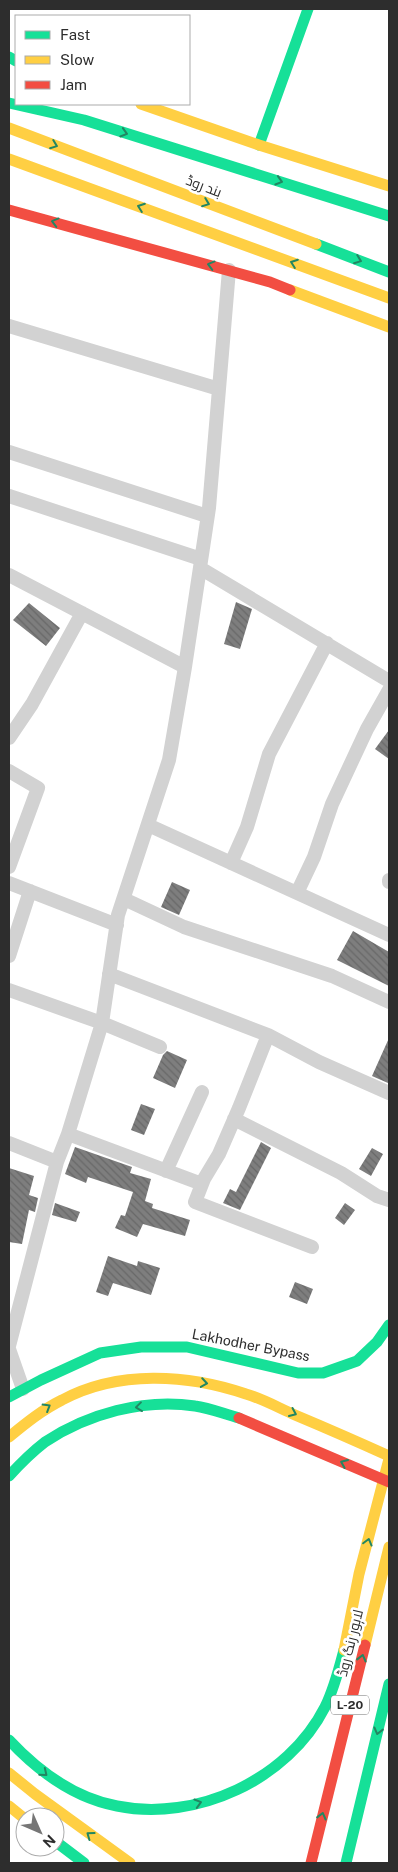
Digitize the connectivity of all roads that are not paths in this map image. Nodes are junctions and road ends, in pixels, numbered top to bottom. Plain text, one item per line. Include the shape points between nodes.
1 (308, 9) edge
2 (9, 104) edge
3 (144, 105) edge
4 (9, 128) edge
5 (259, 145) junction
6 (9, 159) edge
7 (389, 186) edge
8 (9, 210) edge
9 (389, 216) edge
10 (229, 270) junction
11 (389, 272) edge
12 (389, 298) edge
13 (9, 326) edge
14 (389, 327) edge
15 (219, 389) junction
16 (9, 452) edge
17 (9, 496) edge
18 (207, 516) junction
19 (200, 564) junction
20 (9, 575) edge
21 (82, 613) junction
22 (327, 642) junction
23 (185, 667) junction
24 (389, 681) edge
25 (389, 690) edge
26 (9, 738) edge
27 (9, 771) edge
28 (148, 825) junction
29 (231, 863) junction
30 (9, 867) edge
31 (9, 883) edge
32 (30, 891) junction
33 (297, 893) junction
34 (124, 899) junction
35 (117, 925) junction
36 (389, 935) edge
37 (9, 956) edge
38 (109, 974) junction
39 (9, 990) edge
40 (389, 1002) edge
41 (102, 1024) junction
42 (268, 1035) junction
43 (160, 1047) dead end
44 (202, 1092) dead end
45 (389, 1093) edge
46 (234, 1118) junction
47 (68, 1134) junction
48 (9, 1142) edge
49 (57, 1162) junction
50 (166, 1171) junction
51 (202, 1184) junction
52 (389, 1200) edge
53 (312, 1247) dead end
54 (389, 1325) edge
55 (9, 1348) edge
56 (23, 1389) junction
57 (9, 1397) edge
58 (9, 1437) edge
59 (389, 1458) edge
60 (9, 1476) edge
61 (389, 1482) edge
62 (389, 1547) edge
63 (389, 1684) edge
64 (9, 1740) edge
65 (9, 1773) edge
66 (65, 1849) edge
67 (84, 1863) edge
68 (130, 1863) edge
69 (310, 1863) edge
70 (346, 1863) edge

1 - 5 main road
2 -> 9 main road via 84,120
3 - 5 main road
4 -> 11 main road, بند روڈ
5 - 7 main road
12 -> 6 main road
10 -> 8 main road
10 - 14 main road
10 - 15 street
13 - 15 street
15 - 18 street
16 - 18 street
17 - 19 street
18 - 19 street
19 - 22 street
19 - 23 street
20 - 21 street
21 - 23 street
21 - 26 street via 32,704
22 - 24 street
22 - 29 street via 270,754
23 - 28 street via 169,760
25 - 33 street via 332,804 314,857
27 - 30 street via 38,788
28 - 29 street
28 - 34 street
29 - 33 street
31 - 32 street
32 - 35 street
32 - 37 street
33 - 36 street
34 - 35 street
34 - 40 street via 184,927 332,976
35 - 38 street
38 - 41 street
38 - 42 street
39 - 41 street
41 - 43 street
41 - 47 street
42 - 45 street
42 - 46 street
44 - 50 street
46 - 51 street
46 - 52 street via 340,1173 376,1196
47 - 49 street
47 - 50 street
48 - 49 street
49 - 55 street
50 - 51 street
51 - 53 street via 195,1202
54 - 56 main road, Lakhodher Bypass via 357,1361 323,1373 298,1373 186,1347 141,1347 100,1353
55 - 56 street
56 - 57 main road, Lakhodher Bypass
58 -> 59 main road via 49,1405 82,1390 146,1377 224,1386
64 -> 59 main road via 52,1780 116,1806 149,1810 217,1797 243,1787 278,1764 316,1722 334,1687
61 -> 60 main road, bridge via 239,1418 187,1405 154,1405 106,1413 59,1433 38,1447
69 -> 62 main road, لاہور رنگ روڈ / L-20
63 -> 70 main road, L-20
68 -> 65 main road
66 - 67 main road

